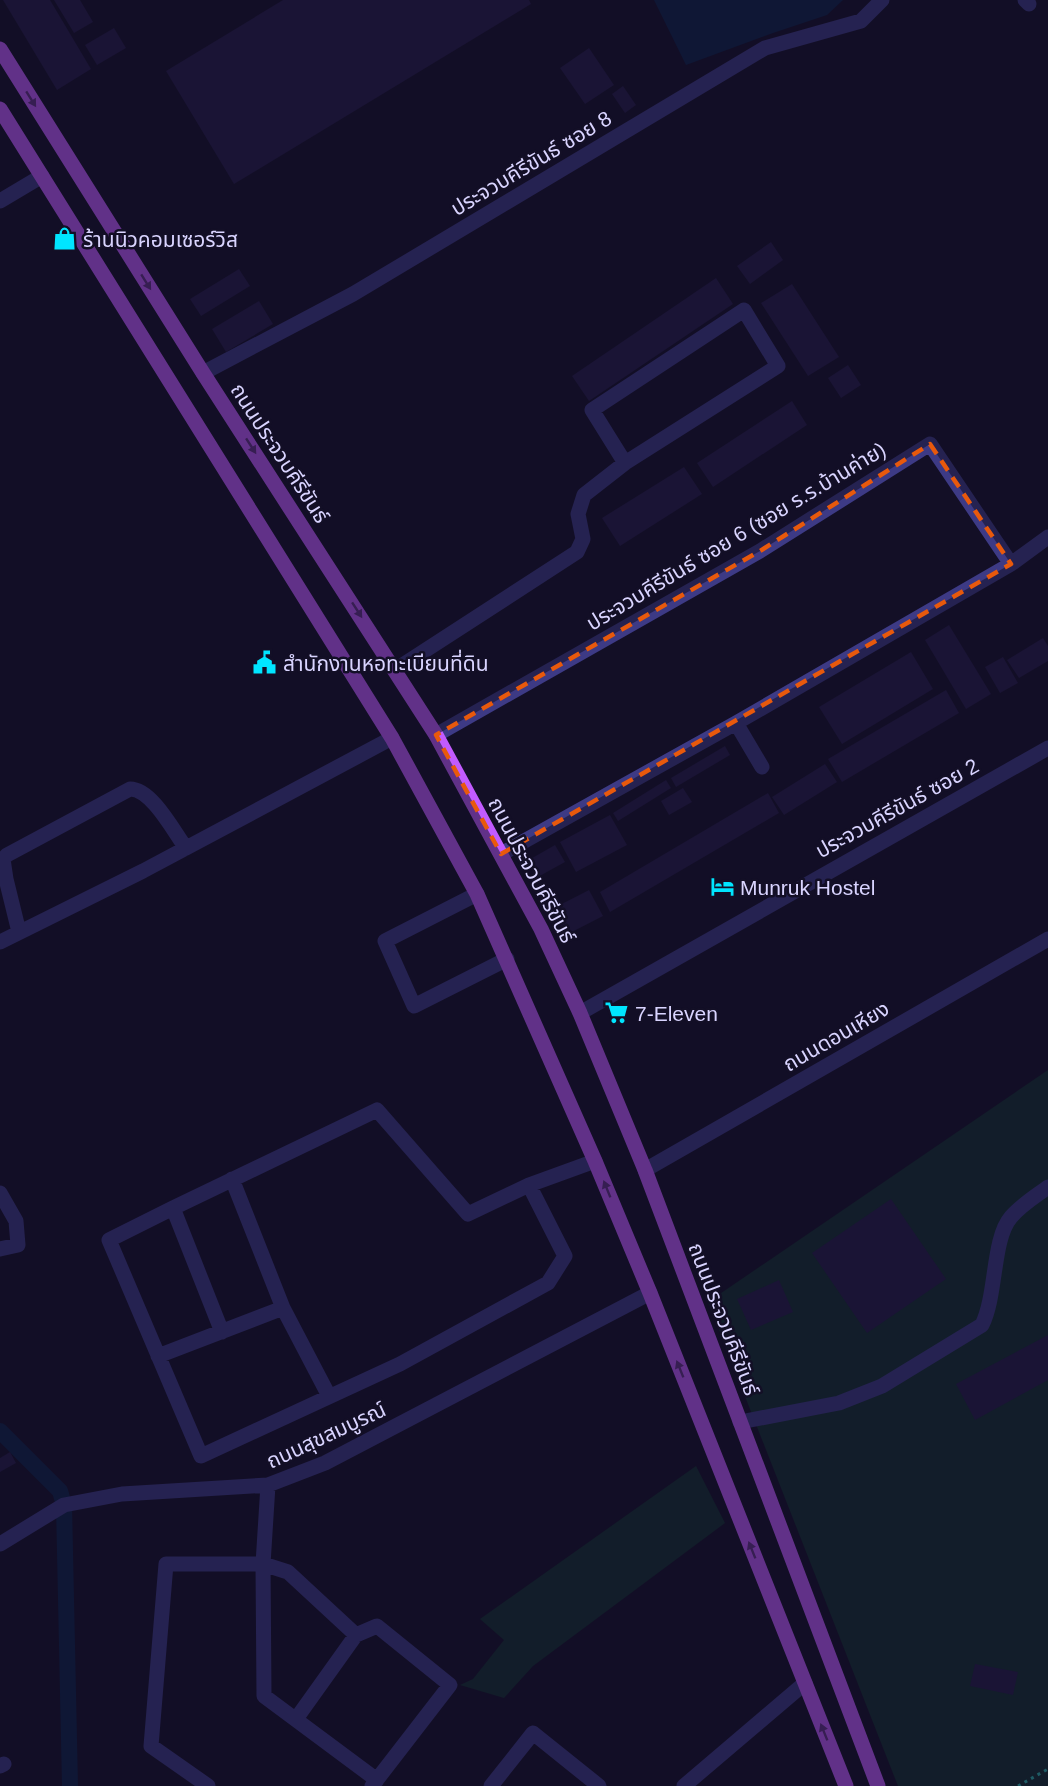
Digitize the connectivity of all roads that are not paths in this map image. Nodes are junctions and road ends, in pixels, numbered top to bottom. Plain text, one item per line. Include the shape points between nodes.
1 (882, 0) edge
2 (0, 49) edge
3 (0, 109) edge
4 (42, 176) junction
5 (0, 201) edge
6 (203, 373) junction
7 (625, 463) junction
8 (1048, 537) edge
9 (1011, 564) junction
10 (396, 670) junction
11 (736, 723) junction
12 (436, 735) junction
13 (392, 738) junction
14 (1048, 748) edge
15 (762, 767) dead end
16 (186, 848) junction
17 (501, 854) junction
18 (477, 894) junction
19 (19, 932) junction
20 (1048, 939) edge
21 (0, 942) edge
22 (507, 959) junction
23 (580, 1013) junction
24 (595, 1161) junction
25 (645, 1170) junction
26 (232, 1179) junction
27 (529, 1185) junction
28 (1048, 1187) edge
29 (0, 1193) edge
30 (173, 1208) junction
31 (0, 1249) edge
32 (650, 1293) junction
33 (283, 1308) junction
34 (222, 1332) junction
35 (158, 1356) junction
36 (329, 1396) junction
37 (740, 1422) junction
38 (268, 1485) junction
39 (0, 1544) edge
40 (263, 1564) junction
41 (356, 1635) junction
42 (805, 1683) junction
43 (296, 1719) junction
44 (375, 1783) edge
45 (208, 1786) edge
46 (491, 1786) edge
47 (599, 1786) edge
48 (684, 1786) edge
49 (846, 1786) edge
50 (878, 1786) edge

1 - 6 street, ประจวบคีรีขันธ์ ซอย 8 via 861,21 765,48 353,294
2 -> 6 main road, ถนนประจวบคีรีขันธ์
3 - 4 main road
4 - 5 street
4 - 13 main road
6 -> 10 main road, ถนนประจวบคีรีขันธ์
7 - 7 street via 778,366 744,310 592,410
7 - 10 street via 584,495 578,514 583,539 577,552
8 - 9 street
9 - 11 street
9 - 12 street, ประจวบคีรีขันธ์ ซอย 6 (ซอย ร.ร.บ้านค่าย) via 930,444 760,551
10 - 12 main road, ถนนประจวบคีรีขันธ์
11 - 15 street
11 - 17 street
12 - 17 main road, ถนนประจวบคีรีขันธ์
13 - 16 street
13 - 18 main road
14 - 23 street, ประจวบคีรีขันธ์ ซอย 2
16 - 19 street
16 - 19 street via 152,801 143,792 130,789 3,859
17 - 23 main road, ถนนประจวบคีรีขันธ์
18 - 22 main road
18 - 22 street via 385,941 414,1006
19 - 21 street
20 - 25 street, ถนนดอนเหียง
22 - 24 main road
23 - 25 main road, ถนนประจวบคีรีขันธ์
24 - 27 street
32 -> 24 main road
25 - 37 main road, ถนนประจวบคีรีขันธ์
26 - 27 street via 377,1110 468,1214
26 - 30 street
26 - 33 street
27 - 36 street via 565,1256 548,1283 400,1364
28 - 37 street via 1010,1218 1001,1238 988,1312 982,1324 882,1386 839,1403
29 - 31 street via 16,1221 18,1245
30 - 34 street
30 - 35 street via 109,1240
32 - 38 street, ถนนสุขสมบูรณ์ via 325,1463
42 -> 32 main road
33 - 34 street
33 - 36 street
34 - 35 street
35 - 36 street via 201,1456
37 - 50 main road, ถนนประจวบคีรีขันธ์
38 - 39 street, ถนนสุขสมบูรณ์ via 122,1494 64,1505
38 - 40 street
40 - 41 street via 288,1572
40 - 43 street via 264,1696
40 - 45 street via 166,1564 151,1746
41 - 43 street
41 - 44 street via 377,1626 450,1685
42 - 48 street
49 -> 42 main road
43 - 44 street
46 - 47 street via 533,1733

